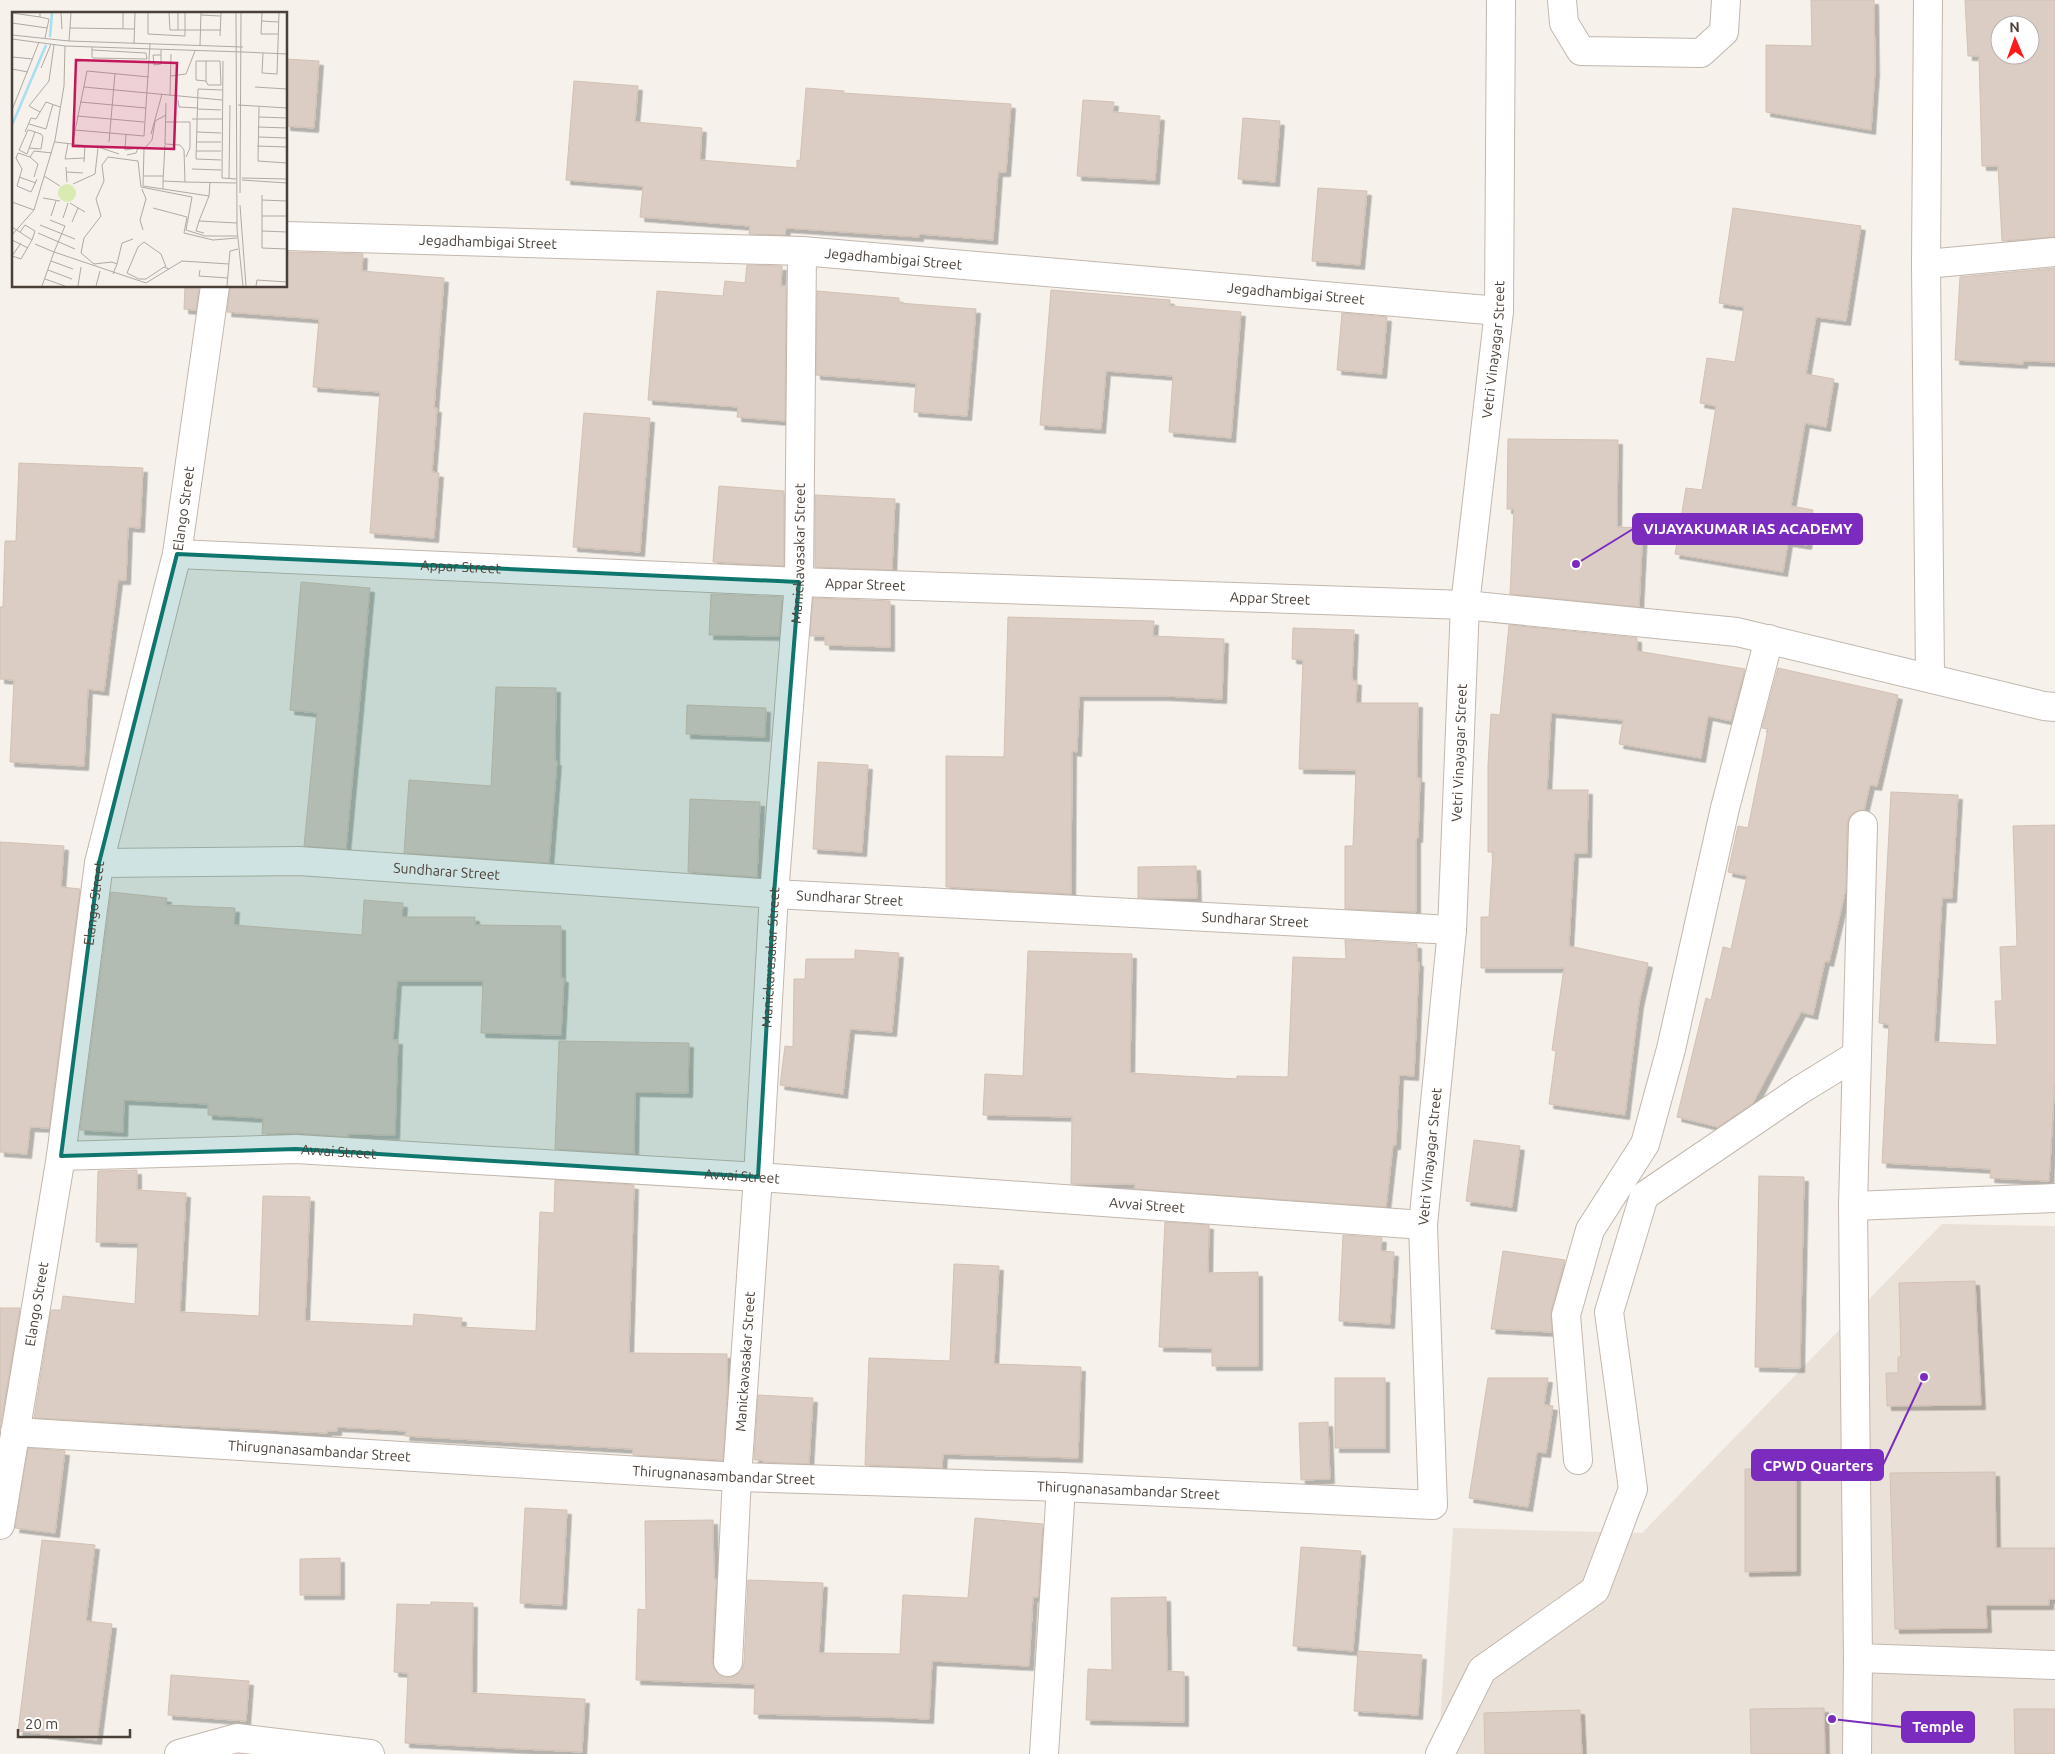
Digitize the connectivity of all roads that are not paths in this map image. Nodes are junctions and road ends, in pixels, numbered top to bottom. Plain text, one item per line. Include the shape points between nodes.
1 (1501, 0) edge
2 (1562, 0) edge
3 (1726, 0) edge
4 (1928, 0) edge
5 (288, 236) edge
6 (802, 251) junction
7 (2055, 252) edge
8 (1926, 264) junction
9 (215, 288) edge
10 (1499, 311) junction
11 (177, 554) junction
12 (799, 582) junction
13 (1464, 605) junction
14 (1769, 640) junction
15 (1930, 678) junction
16 (2055, 706) edge
17 (1863, 824) dead end
18 (99, 863) junction
19 (774, 894) junction
20 (1452, 930) junction
21 (1857, 1054) junction
22 (61, 1156) junction
23 (758, 1177) junction
24 (2055, 1198) edge
25 (1854, 1206) junction
26 (1423, 1225) junction
27 (15, 1432) junction
28 (1578, 1460) dead end
29 (736, 1477) junction
30 (1060, 1487) junction
31 (1433, 1506) joint
32 (0, 1525) edge
33 (1858, 1658) junction
34 (728, 1662) dead end
35 (2055, 1665) edge
36 (237, 1746) edge
37 (179, 1754) edge
38 (370, 1754) edge
39 (1044, 1754) edge
40 (1440, 1754) edge
41 (1857, 1754) edge

1 - 10 street, Vetri Vinayagar Street
2 - 3 street via 1564,23 1581,51 1702,53 1724,32
4 - 8 street
5 - 6 street, Jegadhambigai Street
6 - 10 street, Jegadhambigai Street
6 - 12 street, Manickavasakar Street
7 - 8 street
8 - 15 street
9 - 11 street, Elango Street
10 - 13 street, Vetri Vinayagar Street
11 - 12 street, Appar Street
11 - 18 street, Elango Street
12 - 13 street, Appar Street
12 - 19 street, Manickavasakar Street
13 - 14 street, Appar Street via 1737,632
13 - 20 street, Vetri Vinayagar Street
14 - 15 street, Appar Street
14 - 28 street via 1725,808 1671,1049 1645,1144 1590,1230 1566,1315
15 - 16 street, Appar Street
17 - 21 street
18 - 19 street, Sundharar Street via 299,860
18 - 22 street, Elango Street
19 - 20 street, Sundharar Street
19 - 23 street, Manickavasakar Street
20 - 26 street, Vetri Vinayagar Street
21 - 25 street
21 - 40 street via 1644,1196 1609,1312 1633,1489 1596,1590 1482,1670
22 - 23 street, Avvai Street via 296,1149
22 - 27 street, Elango Street
23 - 26 street, Avvai Street
23 - 29 street, Manickavasakar Street
24 - 25 street
25 - 33 street
26 - 31 street, Vetri Vinayagar Street
27 - 29 street, Thirugnanasambandar Street
27 - 32 street, Elango Street
29 - 30 street, Thirugnanasambandar Street
29 - 34 street, Manickavasakar Street
30 - 31 street, Thirugnanasambandar Street
30 - 39 street
33 - 35 street
33 - 41 street
36 - 37 street
36 - 38 street

